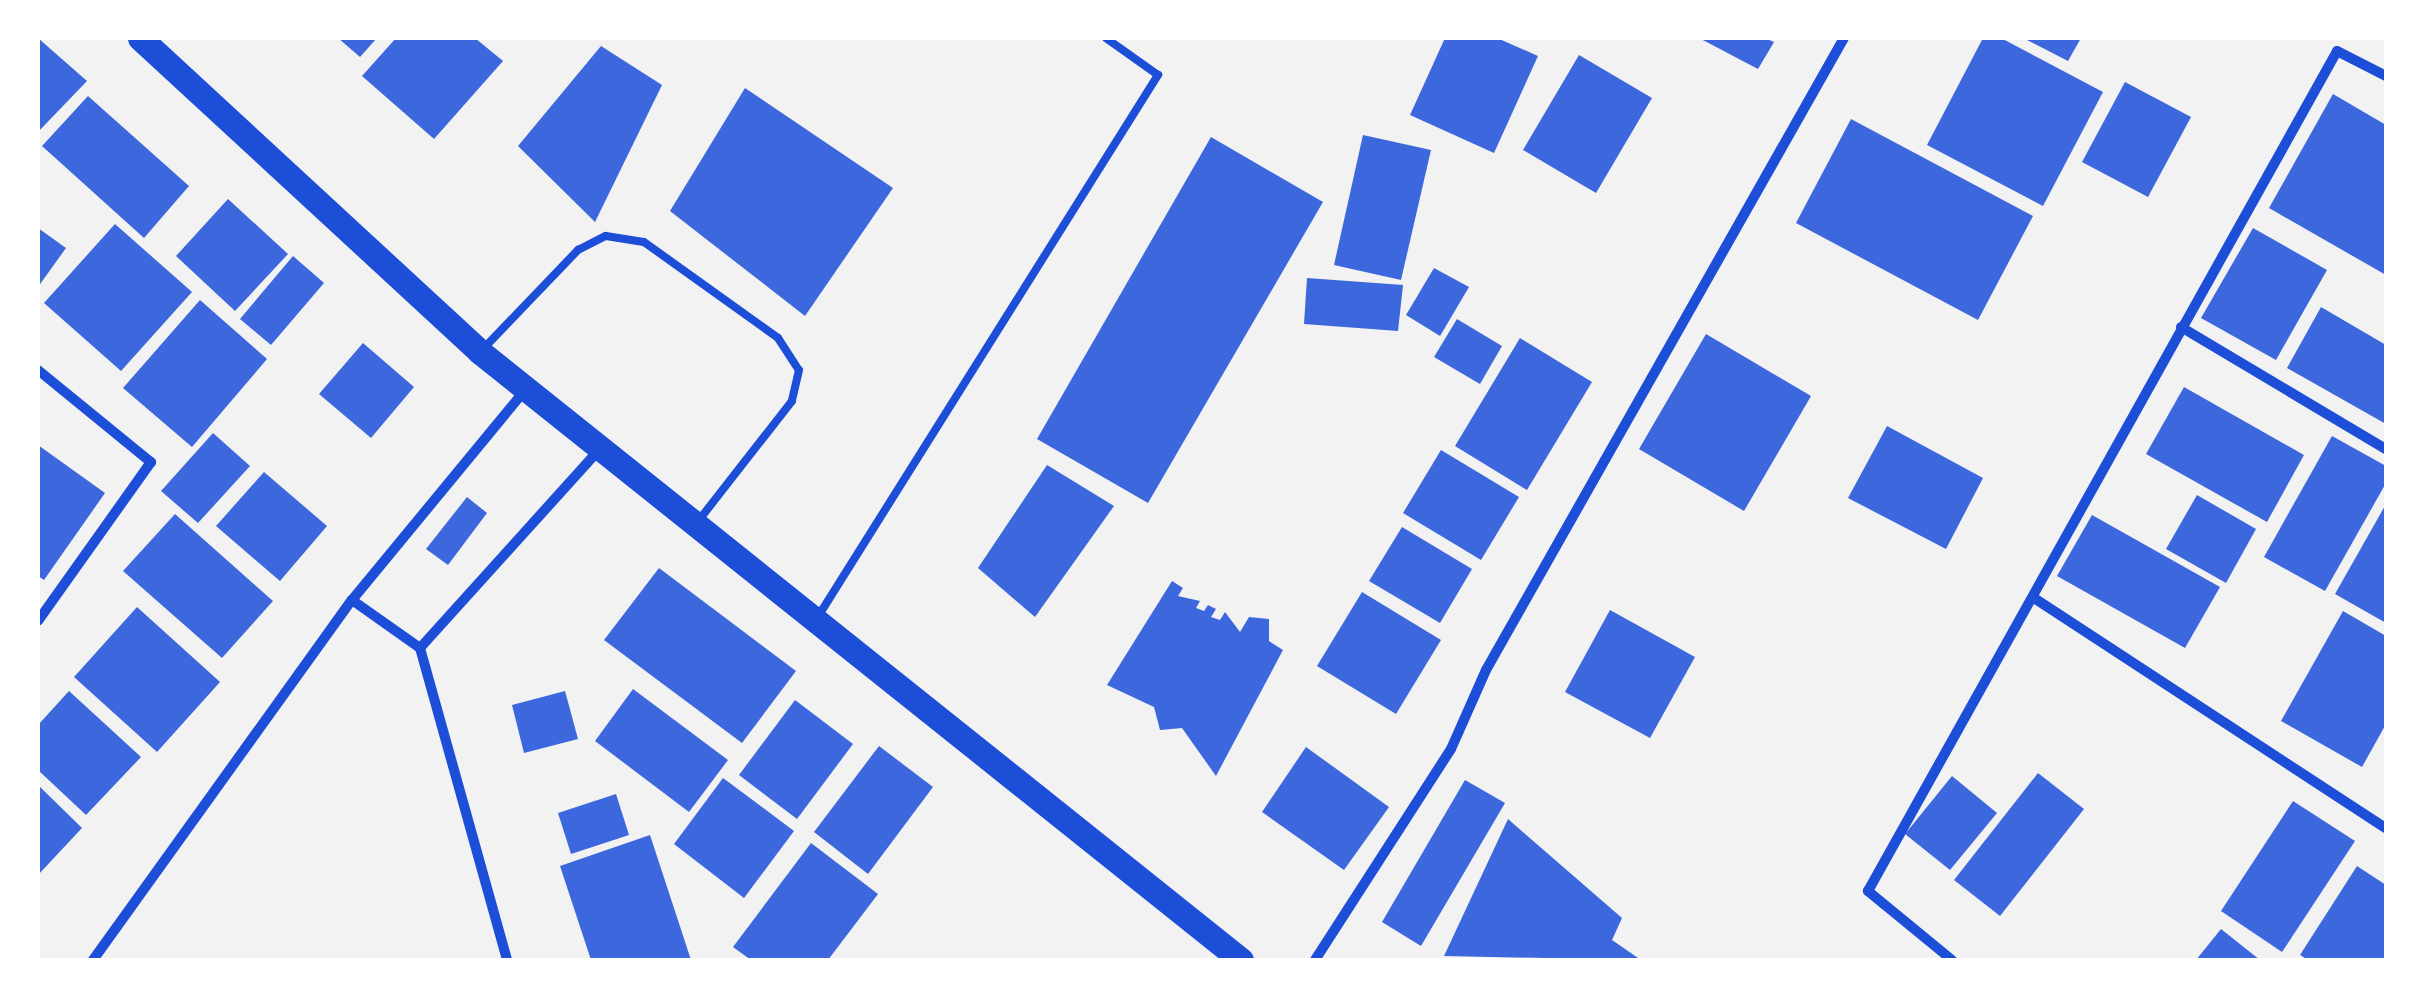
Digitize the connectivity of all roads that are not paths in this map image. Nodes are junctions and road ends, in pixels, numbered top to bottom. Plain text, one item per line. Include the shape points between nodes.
1 (140, 38) edge
2 (1106, 38) edge
3 (1844, 38) edge
4 (2386, 76) edge
5 (2180, 327) junction
6 (480, 352) junction
7 (38, 370) edge
8 (527, 388) junction
9 (600, 448) junction
10 (2386, 449) edge
11 (696, 523) junction
12 (2034, 598) junction
13 (352, 600) junction
14 (816, 619) junction
15 (38, 621) edge
16 (420, 648) junction
17 (2386, 828) edge
18 (94, 960) edge
19 (507, 960) edge
20 (1241, 960) edge
21 (1315, 960) edge
22 (1952, 960) edge

1 - 6 main road
2 - 14 lane via 1158,76
3 - 21 street via 1486,670 1451,749
4 - 5 street via 2338,51
5 - 10 street
5 - 12 street
6 - 8 main road
6 - 11 lane via 578,250 606,236 644,242 778,338 798,370 792,401
7 - 15 street via 151,462
8 - 9 main road
8 - 13 street
9 - 11 main road
9 - 16 street
11 - 14 main road
12 - 17 street
12 - 22 street via 1868,891
13 - 16 street
13 - 18 street
14 - 20 main road
16 - 19 street

